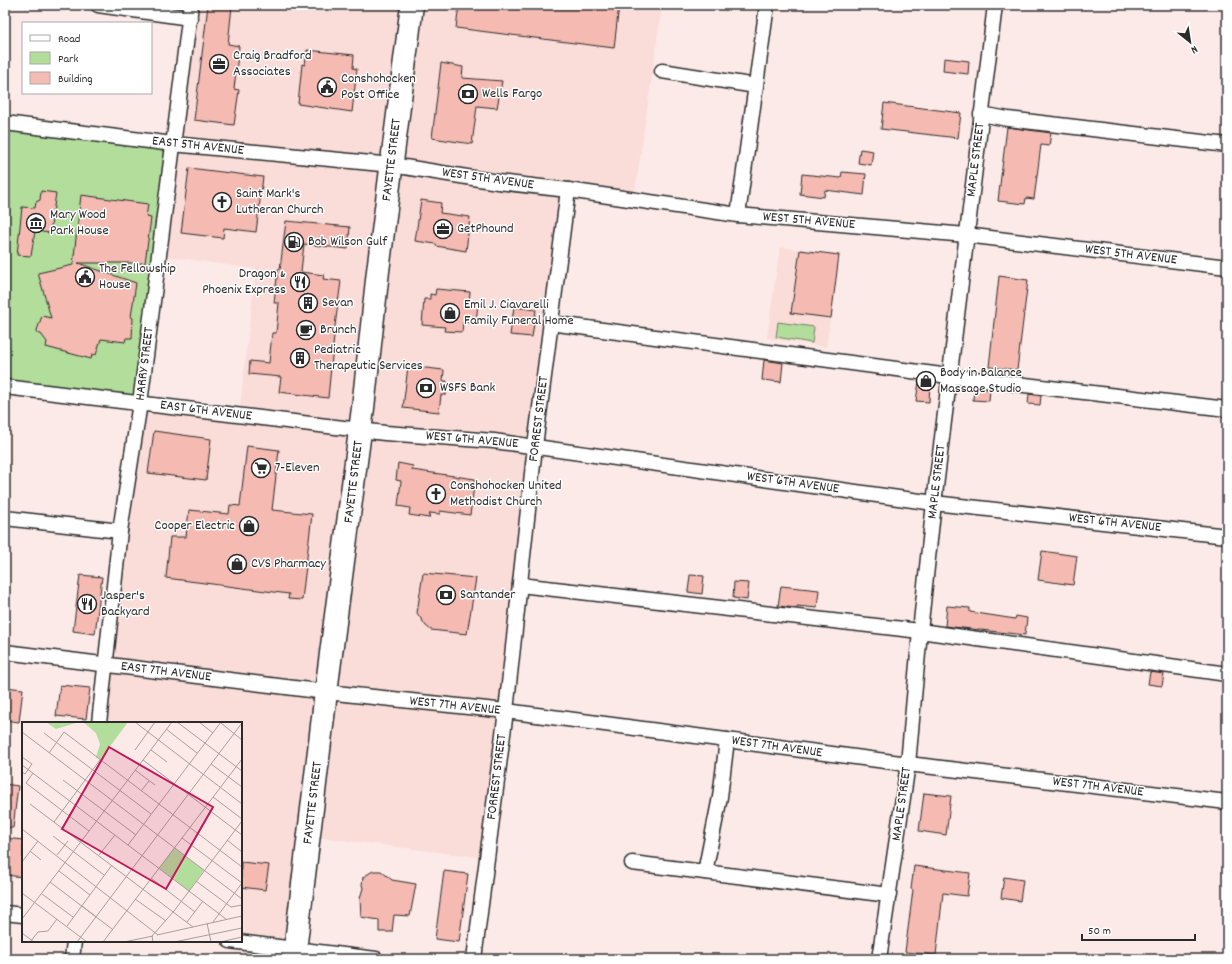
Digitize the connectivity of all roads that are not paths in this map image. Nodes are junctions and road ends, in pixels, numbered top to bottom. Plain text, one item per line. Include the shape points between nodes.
1 (98, 5) edge
2 (412, 5) edge
3 (767, 5) edge
4 (995, 5) edge
5 (191, 12) edge
6 (662, 71) dead end
7 (756, 86) junction
8 (981, 114) junction
9 (5, 123) edge
10 (173, 144) junction
11 (1227, 145) edge
12 (392, 165) junction
13 (568, 190) junction
14 (738, 215) junction
15 (966, 235) junction
16 (1227, 267) edge
17 (550, 323) junction
18 (949, 376) junction
19 (5, 387) edge
20 (140, 404) junction
21 (1227, 409) edge
22 (360, 430) junction
23 (535, 446) junction
24 (934, 503) junction
25 (5, 518) edge
26 (120, 532) junction
27 (1227, 536) edge
28 (520, 585) junction
29 (920, 631) junction
30 (5, 652) edge
31 (105, 665) junction
32 (1227, 674) edge
33 (326, 692) junction
34 (506, 711) junction
35 (98, 722) edge
36 (727, 740) junction
37 (908, 764) junction
38 (1227, 802) edge
39 (632, 863) dead end
40 (705, 872) junction
41 (889, 895) junction
42 (5, 913) edge
43 (22, 915) edge
44 (74, 942) edge
45 (235, 942) edge
46 (295, 954) edge
47 (72, 959) edge
48 (376, 959) edge
49 (474, 959) edge
50 (879, 959) edge

1 - 5 street
2 - 12 main road, FAYETTE STREET
3 - 7 street
4 - 8 street, MAPLE STREET
5 - 10 street, HARRY STREET
6 - 7 street
7 - 14 street
8 - 11 street
8 - 15 street, MAPLE STREET
9 - 10 street, EAST 5TH AVENUE
10 - 12 street, EAST 5TH AVENUE
10 - 20 street, HARRY STREET
12 - 13 street, WEST 5TH AVENUE
12 - 22 main road, FAYETTE STREET
13 - 14 street, WEST 5TH AVENUE
13 - 17 street, FORREST STREET
14 - 15 street, WEST 5TH AVENUE
15 - 16 street, WEST 5TH AVENUE
15 - 18 street, MAPLE STREET
17 - 18 street
17 - 23 street, FORREST STREET
18 - 21 street
18 - 24 street, MAPLE STREET
19 - 20 street, EAST 6TH AVENUE
20 - 22 street, EAST 6TH AVENUE
20 - 26 street, HARRY STREET
22 - 23 street, WEST 6TH AVENUE
22 - 33 main road, FAYETTE STREET
23 - 24 street, WEST 6TH AVENUE
23 - 28 street, FORREST STREET
24 - 27 street, WEST 6TH AVENUE
24 - 29 street, MAPLE STREET
25 - 26 street
26 - 31 street, HARRY STREET
28 - 29 street
28 - 34 street, FORREST STREET
29 - 32 street
29 - 37 street, MAPLE STREET
30 - 31 street, EAST 7TH AVENUE
31 - 33 street, EAST 7TH AVENUE
31 - 35 street, HARRY STREET
33 - 34 street, WEST 7TH AVENUE
33 - 46 main road, FAYETTE STREET
34 - 36 street, WEST 7TH AVENUE
34 - 49 street, FORREST STREET
36 - 37 street, WEST 7TH AVENUE
36 - 40 street via 720,797
37 - 38 street, WEST 7TH AVENUE
37 - 41 street, MAPLE STREET
39 - 40 street
40 - 41 street
41 - 50 street, MAPLE STREET
42 - 43 street
44 - 47 street
45 - 46 street
46 - 48 street

